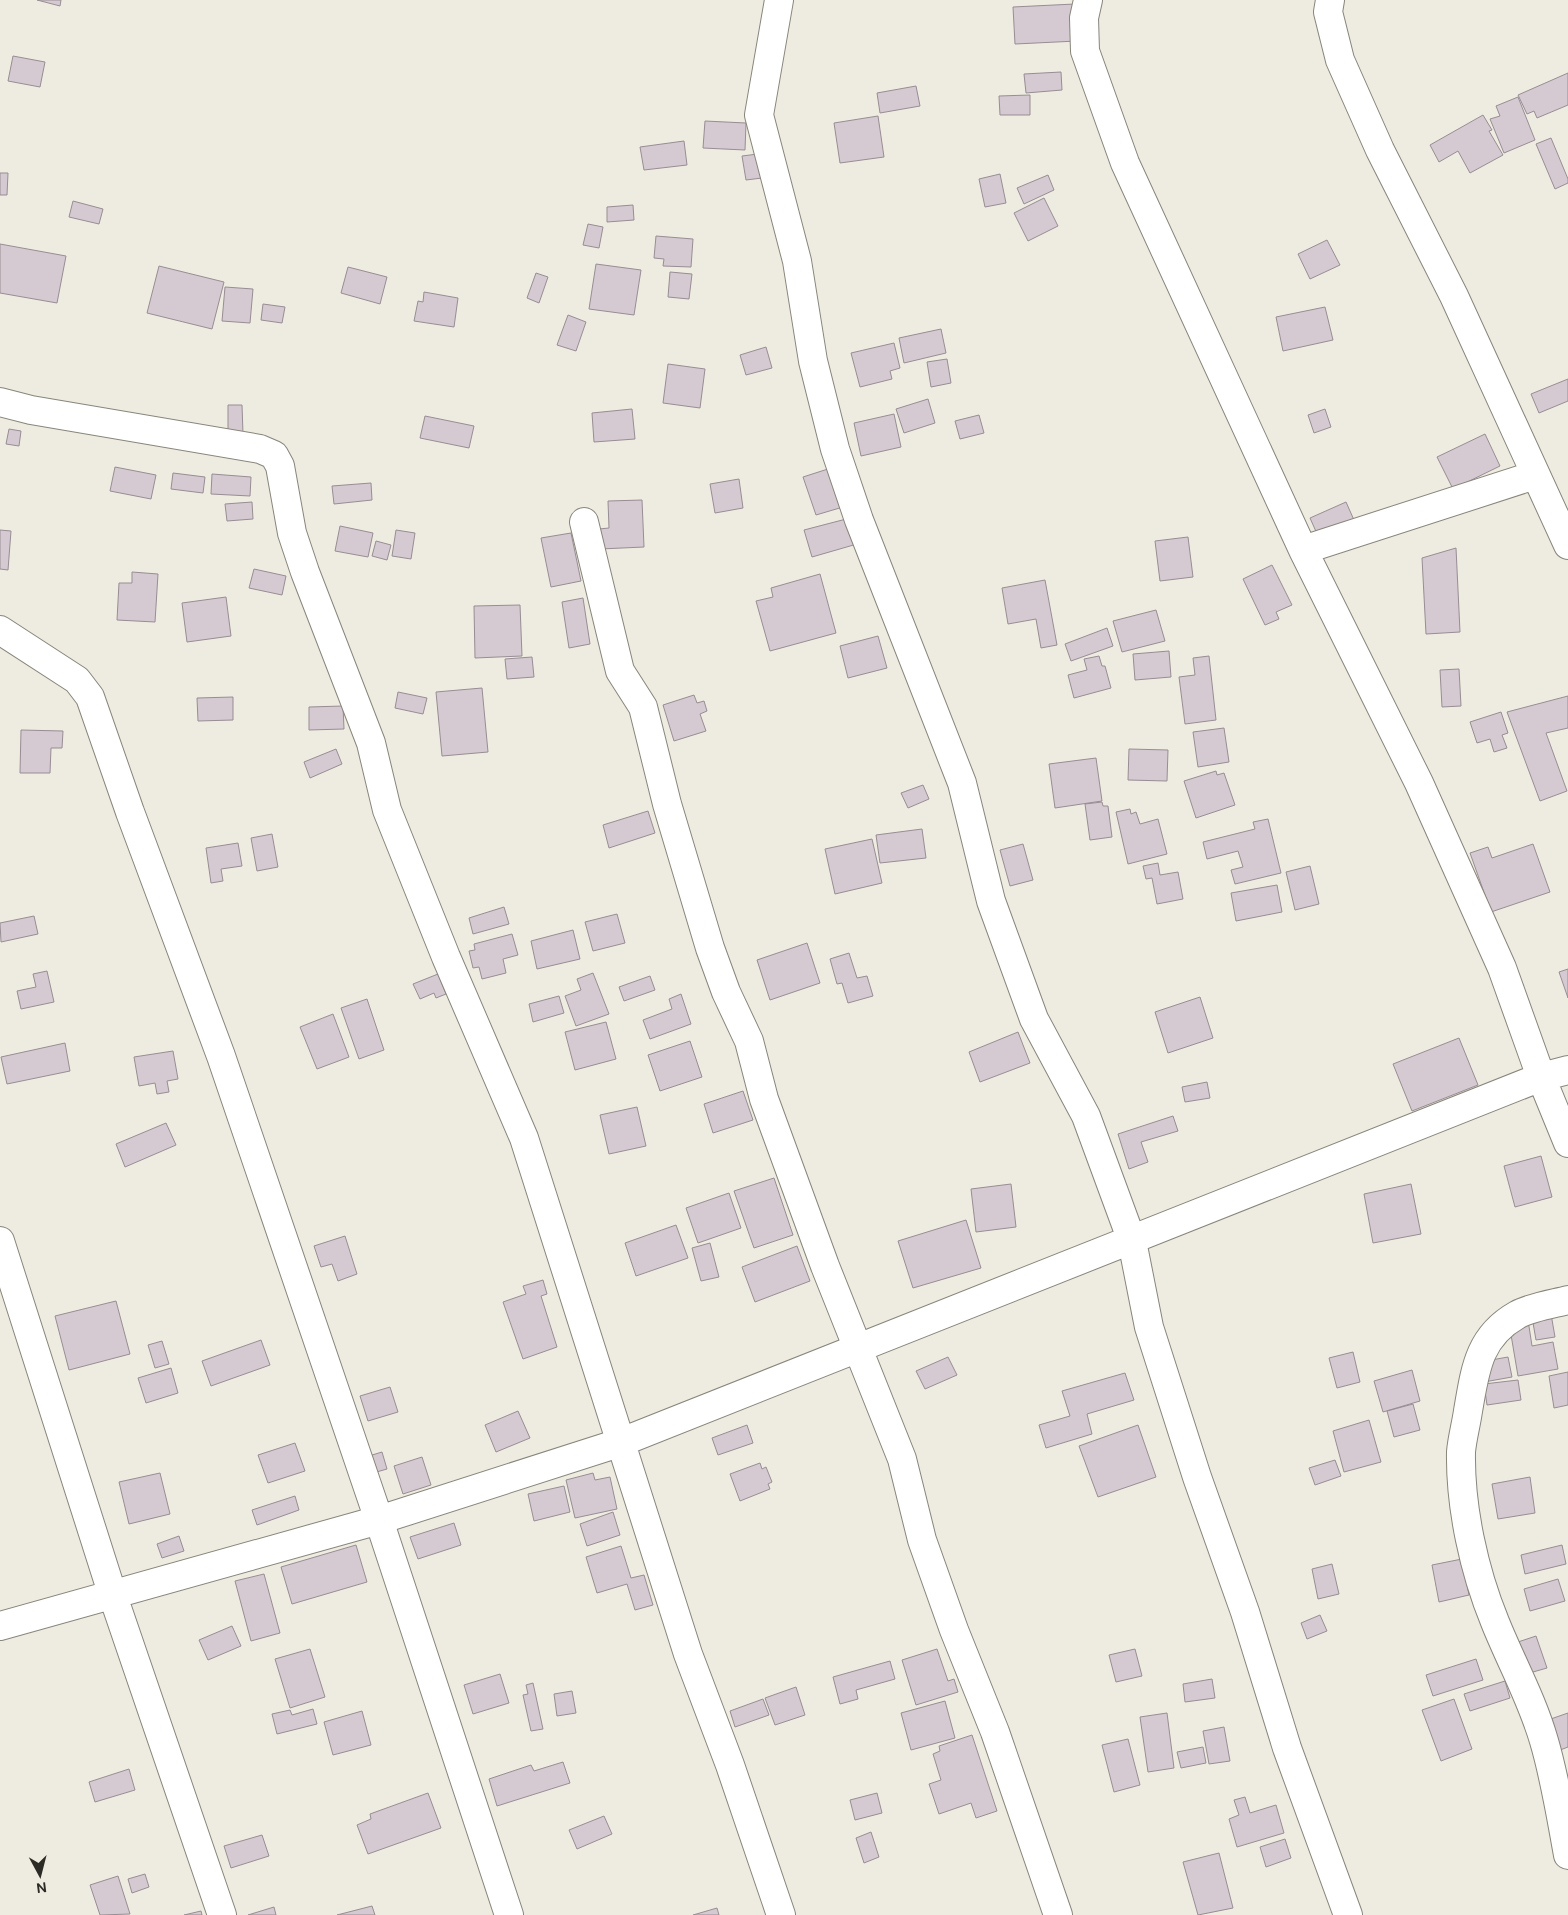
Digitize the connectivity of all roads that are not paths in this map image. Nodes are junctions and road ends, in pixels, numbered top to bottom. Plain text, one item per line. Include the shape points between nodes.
1 (779, 0) edge
2 (1088, 0) edge
3 (1330, 0) edge
4 (0, 402) edge
5 (1535, 475) junction
6 (584, 522) dead end
7 (1568, 545) edge
8 (1303, 550) junction
9 (0, 630) edge
10 (1568, 1070) edge
11 (1541, 1078) junction
12 (1568, 1142) edge
13 (0, 1241) edge
14 (1132, 1241) junction
15 (1568, 1300) edge
16 (859, 1349) junction
17 (619, 1443) junction
18 (378, 1520) junction
19 (113, 1596) junction
20 (0, 1626) edge
21 (1568, 1855) edge
22 (222, 1915) edge
23 (508, 1915) edge
24 (781, 1915) edge
25 (1058, 1915) edge
26 (1348, 1915) edge

1 - 14 street via 759,115 797,261 813,362 835,449 859,520 962,783 992,901 1034,1019 1086,1116
2 - 8 street via 1084,18 1085,51 1125,163
3 - 5 street via 1328,12 1340,60 1380,150 1454,296
4 - 17 street via 260,449 274,456 280,466 292,533 304,572 371,743 387,810 524,1138
5 - 7 street
5 - 8 street
6 - 16 street via 620,670 643,707 667,804 710,948 749,1041 764,1099 824,1266
8 - 11 street via 1419,783 1494,950
9 - 18 street via 77,680 90,697 221,1056
10 - 11 street
11 - 12 street
11 - 14 street
13 - 19 street
14 - 16 street
14 - 26 street via 1149,1327 1197,1477 1245,1612 1287,1748
15 - 21 street via 1518,1314 1488,1340 1479,1356 1461,1451 1463,1503 1472,1546 1494,1622 1524,1685 1544,1740
16 - 17 street
16 - 25 street via 902,1459 922,1540 954,1630 996,1732
17 - 18 street
17 - 24 street via 688,1654 737,1783
18 - 19 street
18 - 23 street
19 - 20 street
19 - 22 street

